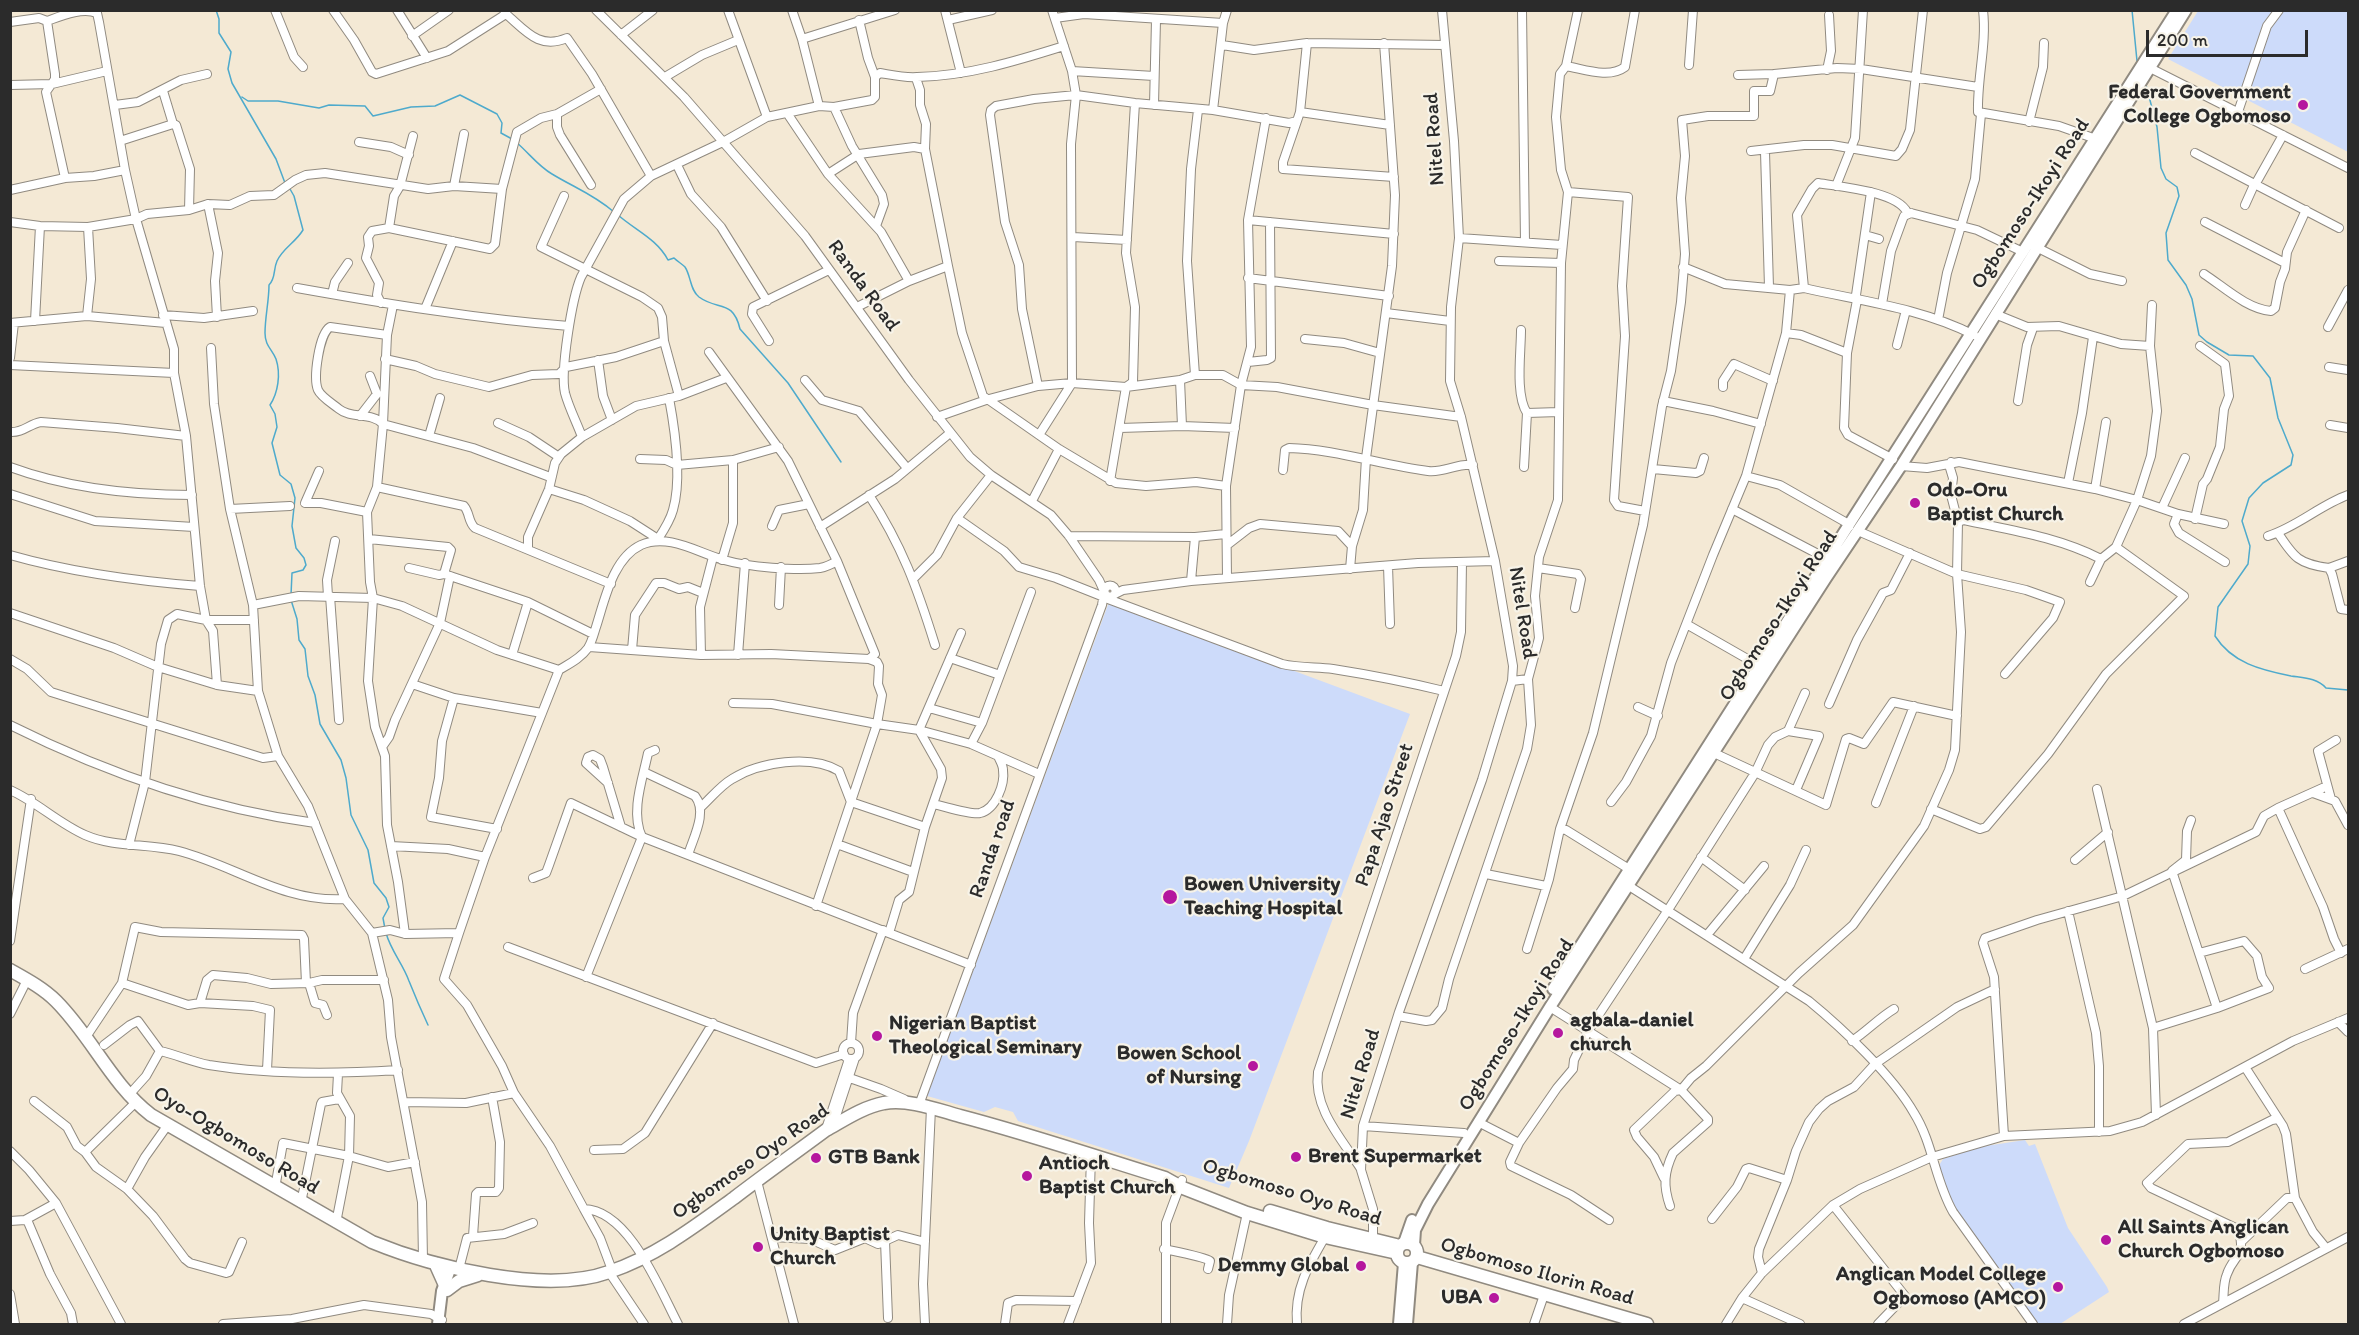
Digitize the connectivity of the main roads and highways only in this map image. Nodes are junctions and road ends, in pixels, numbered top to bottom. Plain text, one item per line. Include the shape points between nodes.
1 (2177, 10) edge
2 (2186, 10) edge
3 (1976, 337) junction
4 (1853, 529) junction
5 (1584, 948) junction
6 (10, 970) edge
7 (1178, 1182) junction
8 (1407, 1253) junction
9 (435, 1263) junction
10 (455, 1268) junction
11 (483, 1273) junction
12 (446, 1287) junction
13 (1613, 1319) edge
14 (440, 1321) edge
15 (1399, 1324) edge
16 (1407, 1324) edge
17 (1647, 1324) edge

1 - 3 main road, Ogbomoso-Ikoyi Road via 2023,252
2 - 3 main road, Ogbomoso-Ikoyi Road via 2038,248
3 - 4 main road, Ogbomoso-Ikoyi Road
4 - 5 main road, Ogbomoso-Ikoyi Road via 1629,886
4 - 5 main road, Ogbomoso-Ikoyi Road via 1826,562 1758,665 1629,869
5 - 8 main road, Ogbomoso-Ikoyi Road via 1419,1221
5 - 8 main road, Ogbomoso-Ikoyi Road via 1415,1212
6 - 9 highway, Oyo-Ogbomoso Road via 57,1002 131,1099 167,1126 372,1242
7 - 8 highway, Ogbomoso Oyo Road via 1327,1228 1373,1238
7 - 8 highway, Ogbomoso Oyo Road via 1247,1213 1324,1237
7 - 11 highway, Ogbomoso Oyo Road via 1000,1126 921,1106 884,1103 829,1128 692,1229 642,1258 610,1271 556,1280
8 - 13 highway, Ogbomoso Ilorin Road
8 - 15 main road
8 - 16 main road
9 - 10 highway, Oyo-Ogbomoso Road
9 - 12 highway
10 - 11 highway, Ogbomoso Oyo Road
10 - 12 main road
11 - 12 highway
12 - 14 main road
13 - 17 highway, Ogbomoso Ilorin Road

